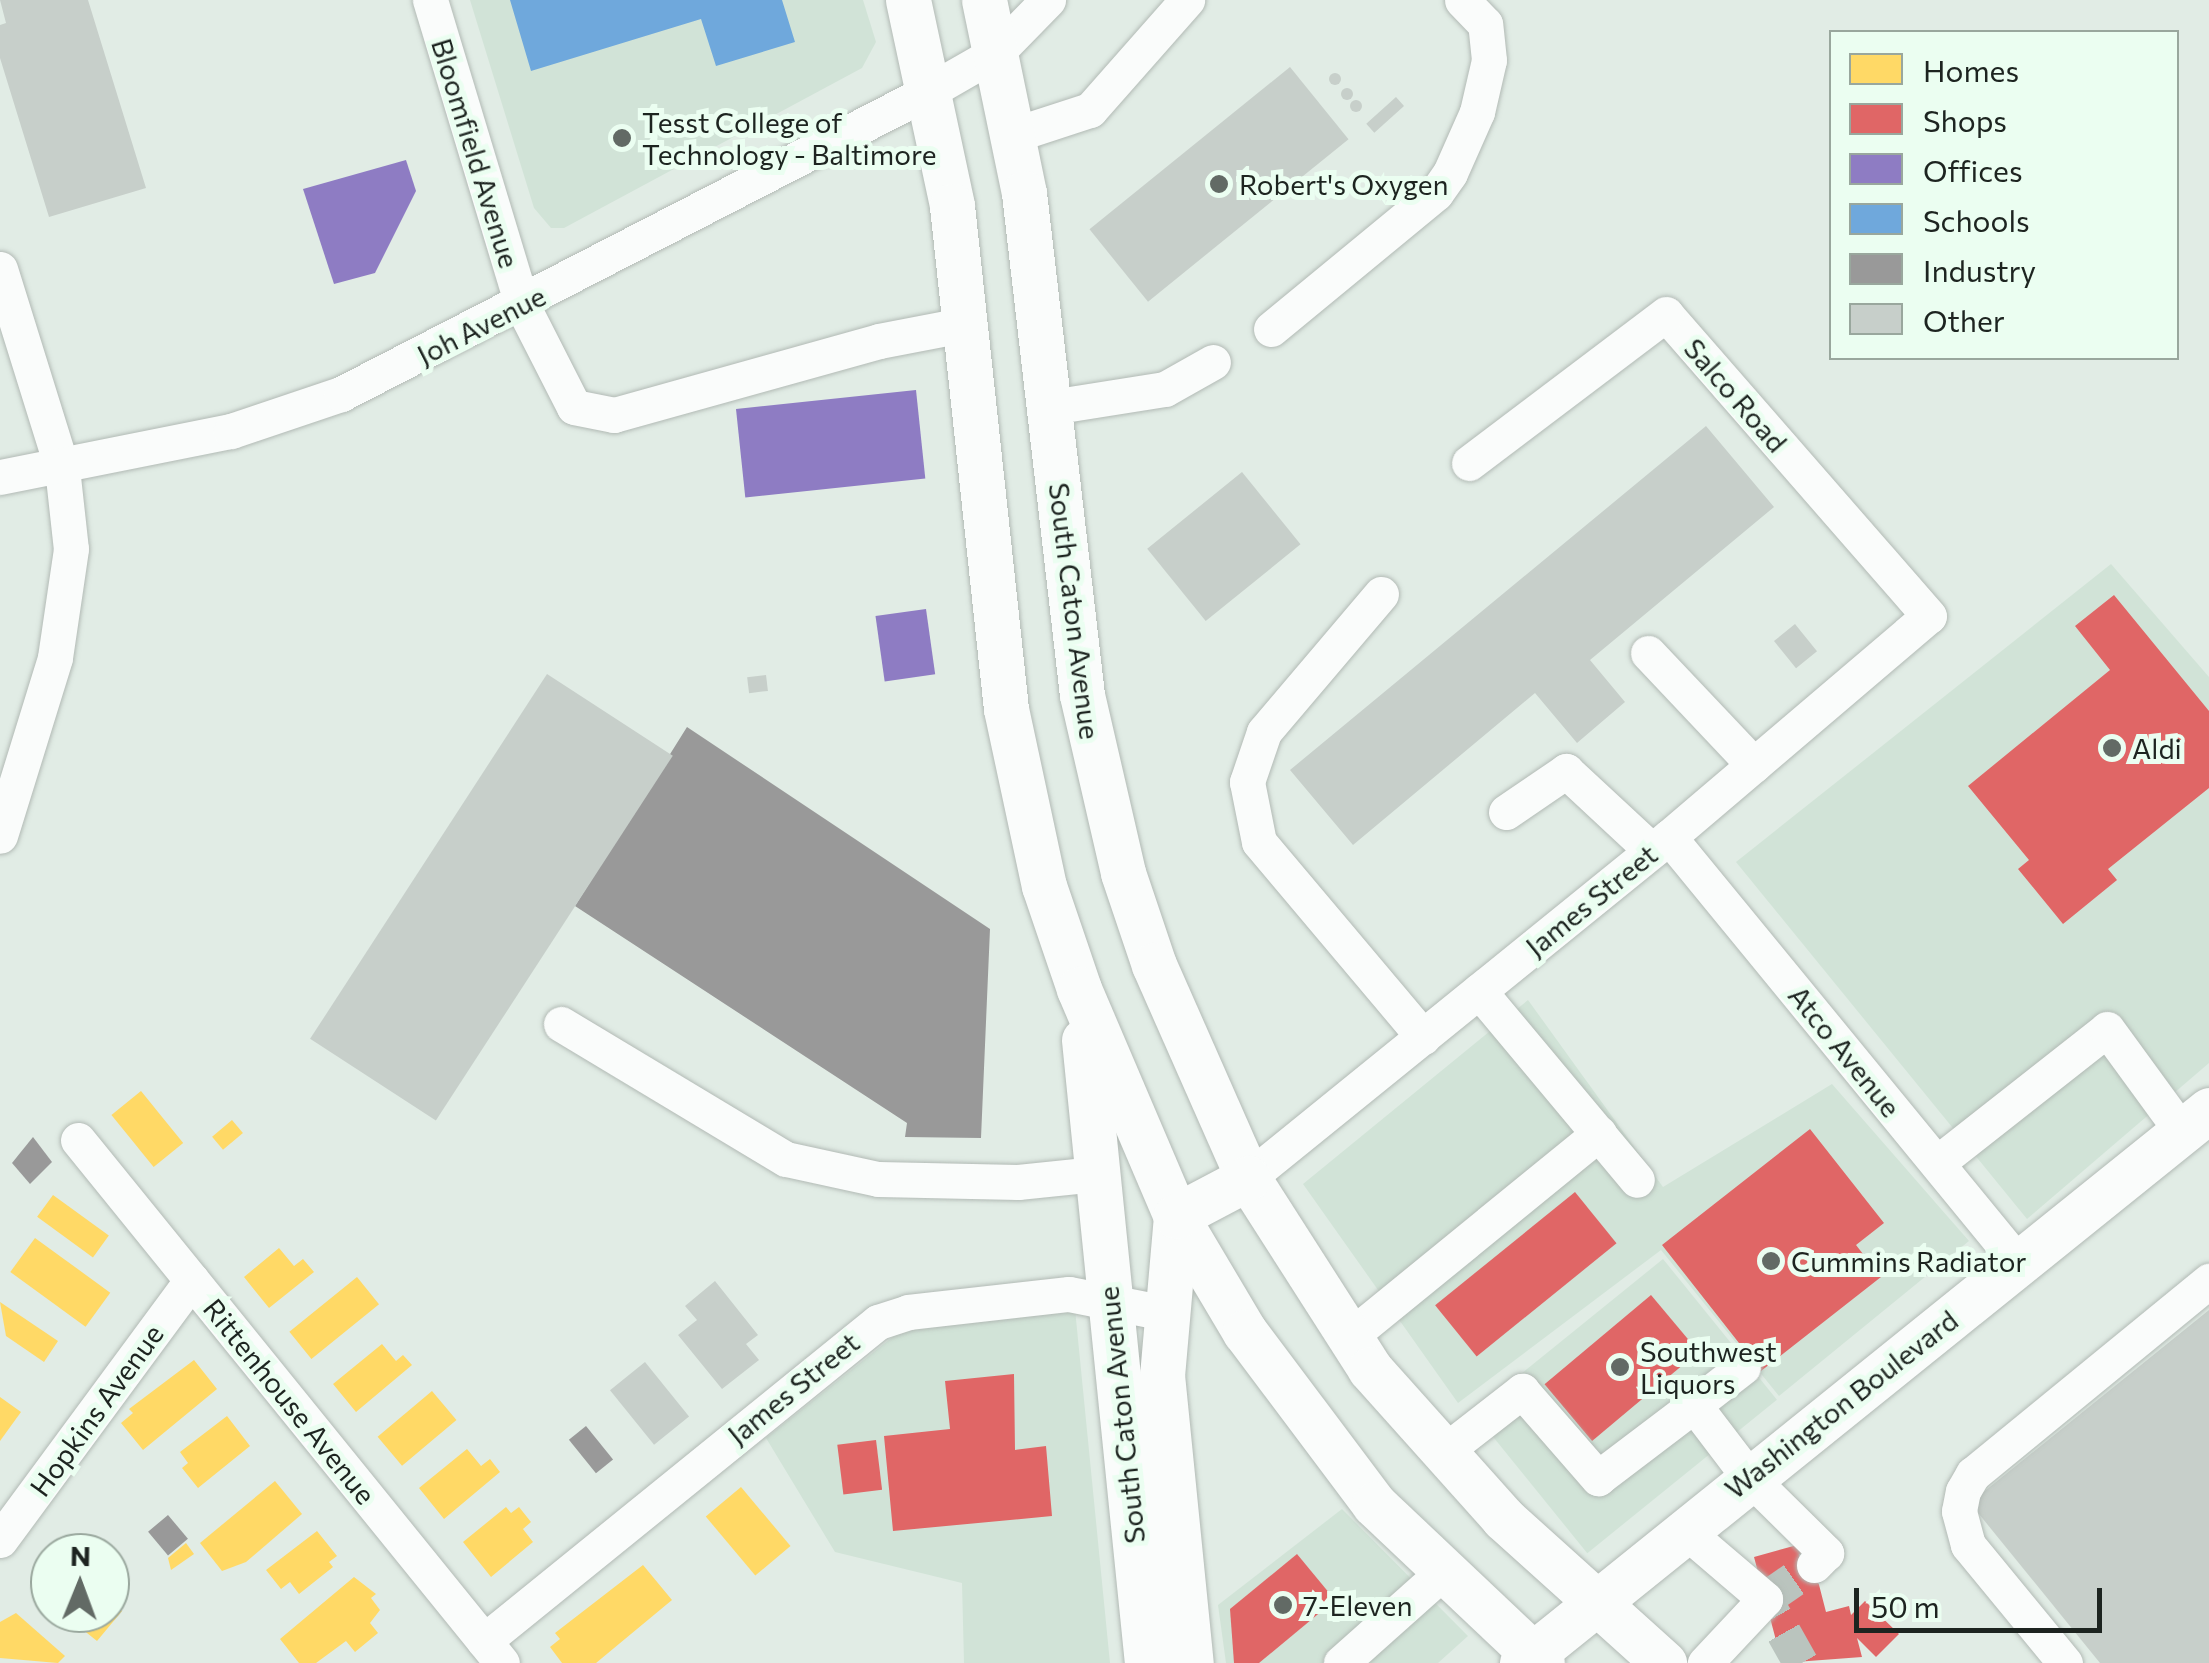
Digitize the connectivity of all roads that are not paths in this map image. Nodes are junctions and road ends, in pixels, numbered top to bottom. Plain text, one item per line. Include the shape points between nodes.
1 (430, 0) edge
2 (908, 0) edge
3 (984, 0) edge
4 (1048, 0) edge
5 (1188, 0) edge
6 (1462, 0) edge
7 (997, 52) junction
8 (931, 90) junction
9 (1013, 135) junction
10 (0, 269) edge
11 (522, 305) junction
12 (967, 324) junction
13 (1271, 329) dead end
14 (1213, 362) dead end
15 (1051, 407) junction
16 (1469, 463) dead end
17 (62, 468) junction
18 (2, 469) edge
19 (1381, 594) dead end
20 (1929, 616) joint
21 (1648, 652) dead end
22 (11, 759) edge
23 (1754, 765) junction
24 (1506, 812) dead end
25 (0, 836) edge
26 (1660, 844) junction
27 (1079, 989) junction
28 (1480, 991) junction
29 (561, 1024) dead end
30 (1423, 1036) junction
31 (2196, 1121) edge
32 (1598, 1133) junction
33 (78, 1140) dead end
34 (1937, 1164) junction
35 (1096, 1174) junction
36 (1248, 1178) junction
37 (1637, 1180) dead end
38 (1176, 1216) junction
39 (2020, 1265) junction
40 (192, 1280) junction
41 (2209, 1281) edge
42 (1109, 1299) junction
43 (1165, 1313) junction
44 (1348, 1338) junction
45 (1743, 1367) dead end
46 (1694, 1405) junction
47 (1441, 1454) junction
48 (1748, 1476) junction
49 (1683, 1529) junction
50 (0, 1540) edge
51 (1814, 1565) dead end
52 (1442, 1574) junction
53 (1592, 1602) junction
54 (493, 1652) edge
55 (1348, 1660) edge
56 (1532, 1660) edge
57 (1147, 1663) edge
58 (1190, 1663) edge
59 (1664, 1663) edge
60 (1704, 1663) edge
61 (2065, 1663) edge

1 - 11 street, Bloomfield Avenue
2 - 8 main road, South Caton Avenue
3 - 7 main road, South Caton Avenue
4 - 7 street, Joh Avenue
5 - 9 street via 1090,110
6 - 13 street via 1485,24 1489,60 1477,112 1450,173 1436,193
7 - 8 street, Joh Avenue
7 - 9 main road, South Caton Avenue
8 - 11 street, Joh Avenue
8 - 12 main road, South Caton Avenue
9 - 15 main road, South Caton Avenue
10 - 17 street
11 - 12 street, Bloomfield Avenue via 574,407 588,414 614,415 879,341
11 - 17 street, Joh Avenue via 305,407 231,431
12 - 27 main road, South Caton Avenue via 1006,709 1044,886
14 - 15 street via 1165,388
15 - 36 main road, South Caton Avenue via 1082,694 1123,873 1154,965
16 - 20 street, Salco Road via 1666,314
17 - 18 street, Joh Avenue
17 - 22 street via 71,548 67,596
19 - 30 street via 1264,732 1246,782 1259,842
20 - 23 street, James Street
21 - 23 street
22 - 25 street
23 - 26 street, James Street
24 - 26 street, Atco Avenue via 1566,771
26 - 28 street, James Street
26 - 34 street, Atco Avenue
27 - 35 main road, South Caton Avenue
27 - 38 main road, South Caton Avenue
28 - 30 street, James Street
28 - 32 street
29 - 35 street via 786,1159 878,1179 1018,1182
30 - 36 street, James Street
31 - 34 street via 2107,1029
31 - 39 main road, Washington Boulevard
32 - 37 street
32 - 44 street
33 - 40 street, Rittenhouse Avenue
34 - 39 street, Atco Avenue
35 - 42 main road, South Caton Avenue
36 - 38 main road
36 - 44 main road, South Caton Avenue
38 - 43 main road, South Caton Avenue
38 - 52 main road via 1303,1414 1374,1504
39 - 48 main road, Washington Boulevard
40 - 50 street, Hopkins Avenue
40 - 54 street, Rittenhouse Avenue
41 - 61 street via 1973,1474 1963,1490 1959,1512 1968,1545
42 - 43 street, James Street
42 - 54 street, James Street via 1069,1294 908,1312 878,1322
42 - 57 main road, South Caton Avenue
43 - 58 main road, South Caton Avenue via 1166,1440
44 - 47 main road, South Caton Avenue
45 - 46 street
46 - 47 street via 1598,1478 1522,1392
46 - 48 street
47 - 53 main road, South Caton Avenue
48 - 49 main road, Washington Boulevard
48 - 51 street via 1826,1553
49 - 53 main road, Washington Boulevard
49 - 60 street via 1765,1599
52 - 55 street
52 - 56 main road
53 - 56 main road, Washington Boulevard
53 - 59 main road, South Caton Avenue

